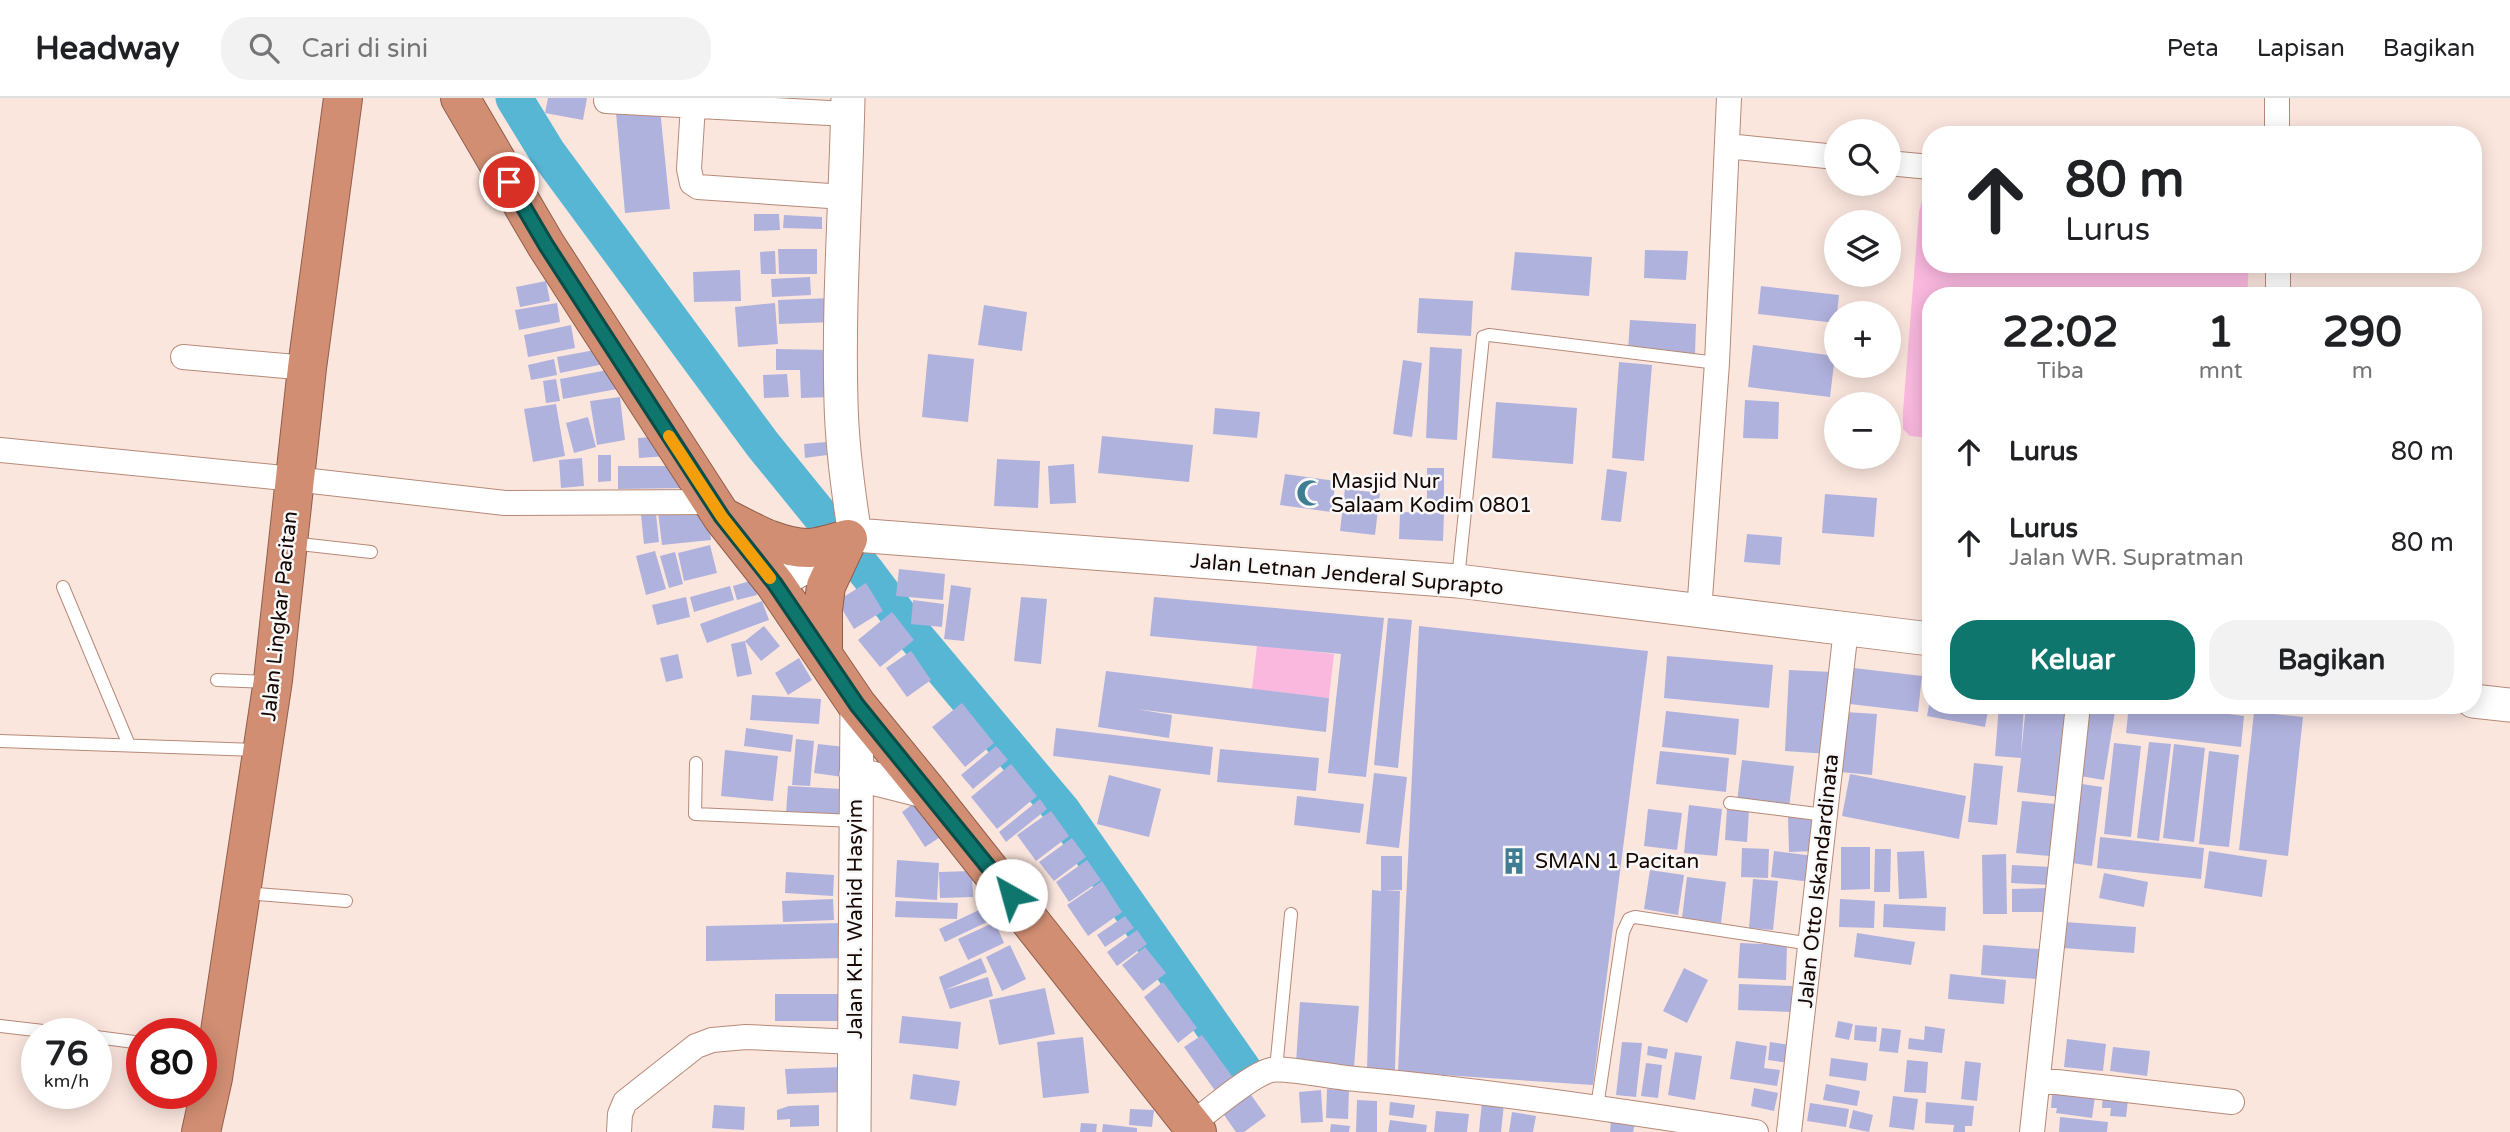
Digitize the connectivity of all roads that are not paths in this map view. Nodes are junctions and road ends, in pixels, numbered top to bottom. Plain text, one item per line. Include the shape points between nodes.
1 (343, 98) edge
2 (460, 98) edge
3 (1729, 98) edge
4 (2277, 98) edge
5 (661, 101) edge
6 (606, 102) dead end
7 (693, 105) junction
8 (848, 106) edge
9 (2277, 126) edge
10 (1727, 146) junction
11 (1824, 157) edge
12 (1901, 164) edge
13 (1922, 166) edge
14 (844, 197) junction
15 (183, 357) dead end
16 (1717, 363) junction
17 (307, 368) junction
18 (0, 450) edge
19 (294, 479) junction
20 (717, 509) junction
21 (287, 542) junction
22 (844, 542) junction
23 (371, 552) dead end
24 (1458, 574) junction
25 (775, 584) junction
26 (63, 587) dead end
27 (1699, 612) junction
28 (1846, 629) junction
29 (1922, 638) edge
30 (823, 654) junction
31 (217, 680) dead end
32 (273, 682) junction
33 (2482, 702) edge
34 (857, 705) junction
35 (2510, 705) edge
36 (2077, 714) edge
37 (0, 741) edge
38 (129, 745) junction
39 (262, 751) junction
40 (696, 763) dead end
41 (856, 774) junction
42 (928, 792) junction
43 (1730, 803) dead end
44 (1825, 816) junction
45 (856, 821) junction
46 (242, 892) junction
47 (346, 901) dead end
48 (1291, 914) dead end
49 (1811, 944) junction
50 (216, 1018) edge
51 (0, 1026) edge
52 (21, 1028) edge
53 (855, 1042) junction
54 (1271, 1071) junction
55 (2039, 1080) junction
56 (2232, 1101) dead end
57 (1597, 1107) junction
58 (203, 1109) edge
59 (1195, 1128) edge
60 (201, 1132) edge
61 (619, 1132) edge
62 (854, 1132) edge
63 (1756, 1132) edge
64 (1789, 1132) edge
65 (2032, 1132) edge

1 - 17 highway, Jalan Lingkar Pacitan
2 - 20 highway via 546,245
3 - 10 street
4 - 9 street
5 - 6 street
5 - 7 street
7 - 8 street
7 - 14 street via 689,169 692,183 698,187
8 - 14 main road
10 - 11 street
10 - 16 street
12 - 13 street
14 - 22 main road
15 - 17 street
16 - 24 lane via 1483,337
16 - 27 street
17 - 19 highway, Jalan Lingkar Pacitan
18 - 19 street
19 - 20 street via 505,503
19 - 21 highway, Jalan Lingkar Pacitan
20 - 22 highway via 760,536 791,545 812,548
20 - 25 highway
21 - 23 lane
21 - 32 highway, Jalan Lingkar Pacitan
22 - 24 main road, Jalan Letnan Jenderal Suprapto
22 - 25 main road
22 - 30 highway via 826,586
24 - 27 main road, Jalan Letnan Jenderal Suprapto
25 - 30 highway
26 - 38 lane
27 - 28 main road, Jalan Letnan Jenderal Suprapto
28 - 29 main road, Jalan Letnan Jenderal Suprapto
28 - 44 street, Jalan Otto Iskandardinata
30 - 34 highway
31 - 32 lane
32 - 39 highway, Jalan Lingkar Pacitan
33 - 35 main road
34 - 41 main road, Jalan KH. Wahid Hasyim
34 - 42 highway
36 - 55 street
37 - 38 lane
38 - 39 lane
39 - 46 highway, Jalan Lingkar Pacitan
40 - 45 lane via 695,814
41 - 42 main road
41 - 45 main road, Jalan KH. Wahid Hasyim
42 - 59 highway
43 - 44 lane
44 - 49 street, Jalan Otto Iskandardinata
45 - 53 main road, Jalan KH. Wahid Hasyim
46 - 47 lane
46 - 50 highway, Jalan Lingkar Pacitan
48 - 54 lane
49 - 57 lane via 1629,919 1623,932
49 - 64 street, Jalan Otto Iskandardinata
51 - 52 lane
53 - 61 street via 746,1037 696,1046 625,1102
53 - 62 main road, Jalan KH. Wahid Hasyim
54 - 57 street via 1457,1088
54 - 59 street via 1224,1098
55 - 56 street
55 - 65 street
57 - 63 street
58 - 60 highway, Jalan Lingkar Pacitan

